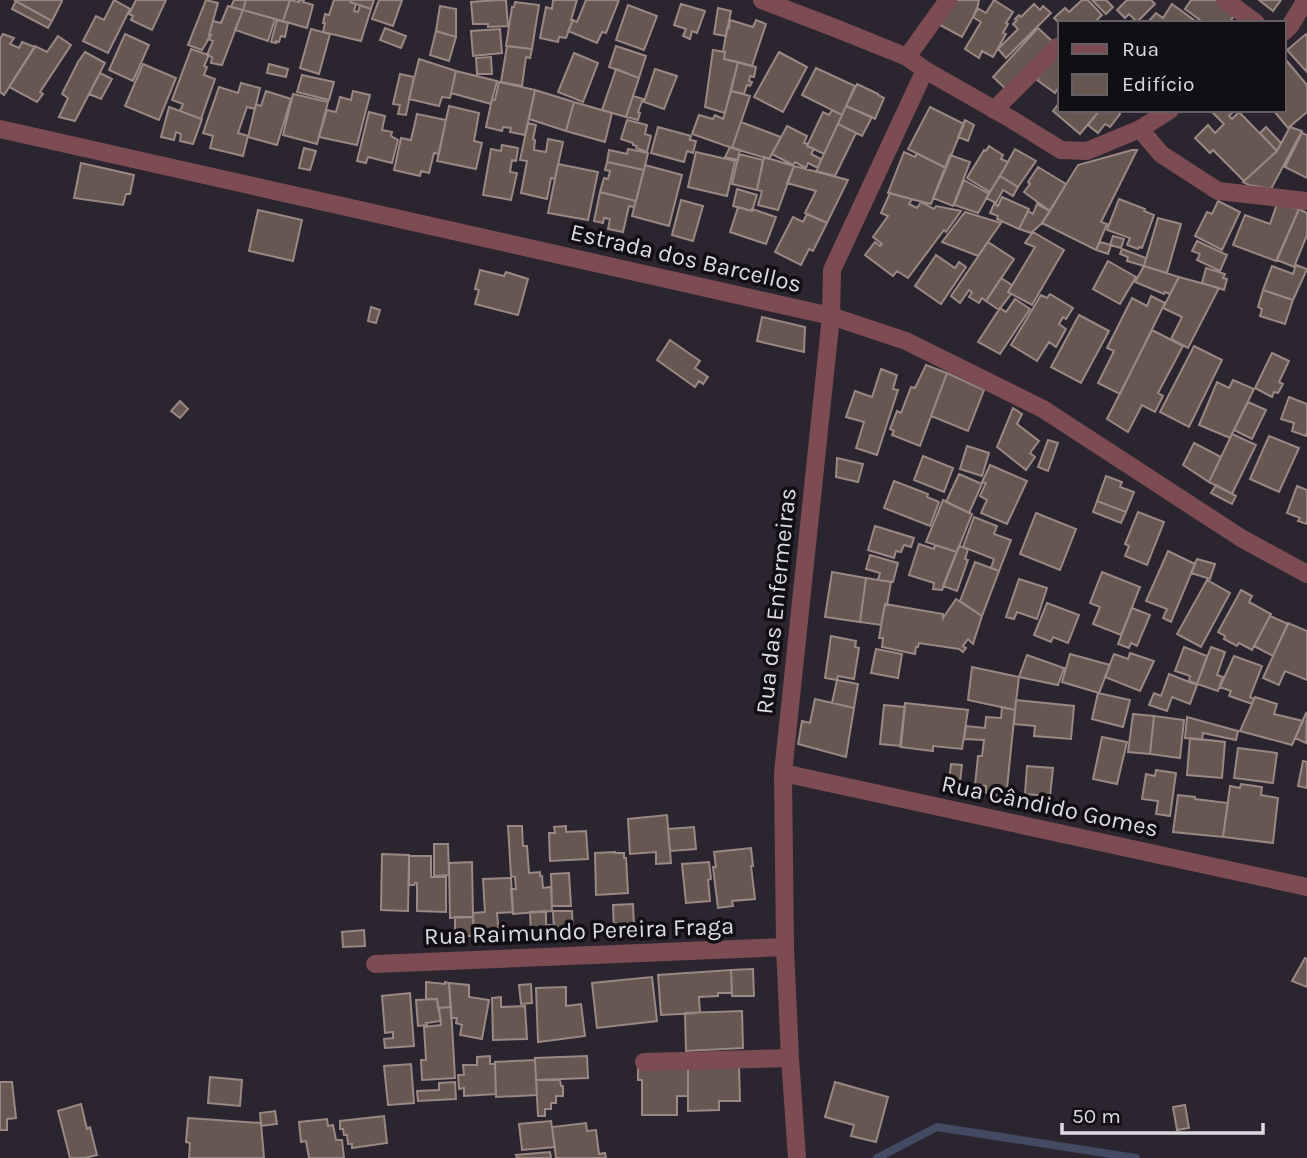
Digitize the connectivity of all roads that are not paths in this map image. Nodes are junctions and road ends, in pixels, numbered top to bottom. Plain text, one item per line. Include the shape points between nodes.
1 (762, 0) edge
2 (948, 0) edge
3 (1225, 0) edge
4 (1306, 0) edge
5 (1253, 21) edge
6 (1286, 30) edge
7 (1057, 47) dead end
8 (907, 57) junction
9 (925, 70) junction
10 (994, 110) junction
11 (1167, 112) edge
12 (0, 128) edge
13 (1140, 129) junction
14 (1307, 201) edge
15 (831, 316) junction
16 (1307, 574) edge
17 (783, 773) junction
18 (1307, 887) edge
19 (785, 947) junction
20 (374, 964) dead end
21 (790, 1058) junction
22 (645, 1062) dead end
23 (797, 1158) edge

1 - 8 street
2 - 8 street
3 - 5 street
4 - 6 street
7 - 10 street
8 - 9 street
9 - 10 street
9 - 15 street, Rua das Enfermeiras via 832,270
10 - 13 street via 1061,150 1087,151
11 - 13 street
12 - 15 street, Estrada dos Barcellos
13 - 14 street via 1161,155 1218,191
15 - 16 street, Estrada dos Barcellos via 906,341 1043,409 1241,538
15 - 17 street, Rua das Enfermeiras
17 - 18 street, Rua Cândido Gomes
17 - 19 street, Rua das Enfermeiras
19 - 20 street, Rua Raimundo Pereira Fraga
19 - 21 street, Rua das Enfermeiras
21 - 22 street
21 - 23 street, Rua das Enfermeiras

